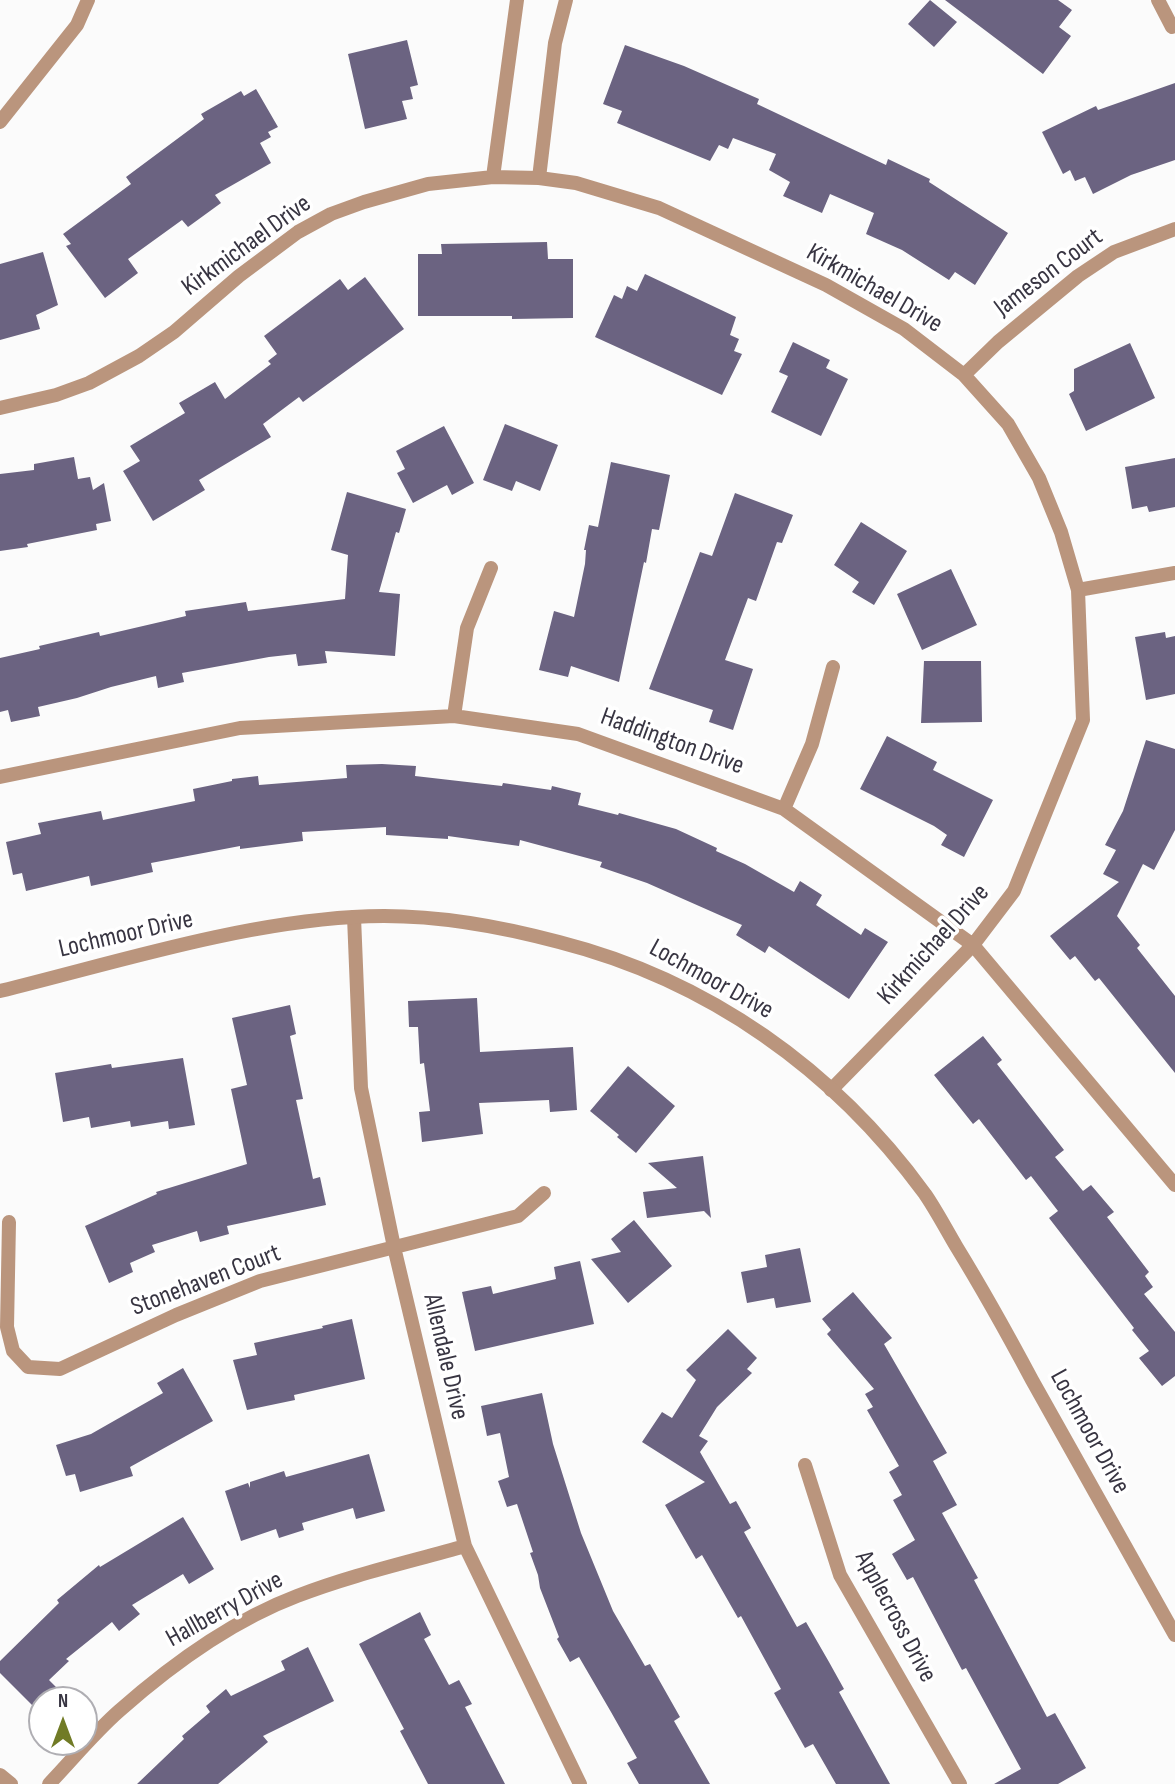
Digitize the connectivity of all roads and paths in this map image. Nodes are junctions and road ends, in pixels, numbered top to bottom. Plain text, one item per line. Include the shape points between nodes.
1 (88, 0) edge
2 (517, 0) edge
3 (566, 0) edge
4 (1158, 0) edge
5 (1172, 27) dead end
6 (0, 121) edge
7 (493, 177) junction
8 (539, 178) junction
9 (1175, 229) edge
10 (964, 375) junction
11 (0, 408) edge
12 (491, 568) dead end
13 (1175, 573) edge
14 (1078, 590) junction
15 (833, 667) dead end
16 (454, 716) junction
17 (0, 777) edge
18 (784, 809) junction
19 (354, 916) junction
20 (973, 945) junction
21 (0, 991) edge
22 (831, 1090) junction
23 (1175, 1185) edge
24 (544, 1193) dead end
25 (9, 1222) dead end
26 (394, 1247) junction
27 (805, 1465) dead end
28 (465, 1546) junction
29 (1175, 1635) edge
30 (0, 1775) edge
31 (11, 1784) edge
32 (49, 1784) edge
33 (580, 1784) edge
34 (960, 1784) edge

1 - 6 street via 76,25
2 - 7 street
3 - 8 street via 555,43
4 - 5 street
7 - 8 street, Kirkmichael Drive
7 - 11 street, Kirkmichael Drive via 428,184 331,214 298,232 139,356 78,387
8 - 10 street, Kirkmichael Drive via 576,183 659,208 826,285 904,329
9 - 10 street, Jameson Court via 1114,252 1078,276
10 - 14 street, Kirkmichael Drive via 1008,424 1039,478
12 - 16 street via 467,628
13 - 14 street
14 - 20 street, Kirkmichael Drive via 1083,720 1014,891
15 - 18 street via 812,744
16 - 17 street, Haddington Drive via 240,728
16 - 18 street, Haddington Drive via 578,734
18 - 20 street, Haddington Drive
19 - 21 street, Lochmoor Drive via 267,927
19 - 22 street, Lochmoor Drive via 503,927 625,961 736,1015
19 - 26 street, Allendale Drive via 361,1088
20 - 22 street, Kirkmichael Drive
20 - 23 street, Haddington Drive
22 - 29 street, Lochmoor Drive via 926,1195
24 - 26 street, Stonehaven Court via 518,1216
25 - 26 street, Stonehaven Court via 7,1327 13,1351 27,1367 60,1369 260,1281
26 - 28 street, Allendale Drive
27 - 34 street, Applecross Drive via 840,1575
28 - 32 street, Hallberry Drive via 296,1596 234,1627 167,1671 117,1712
28 - 33 street, Allendale Drive
30 - 31 street

